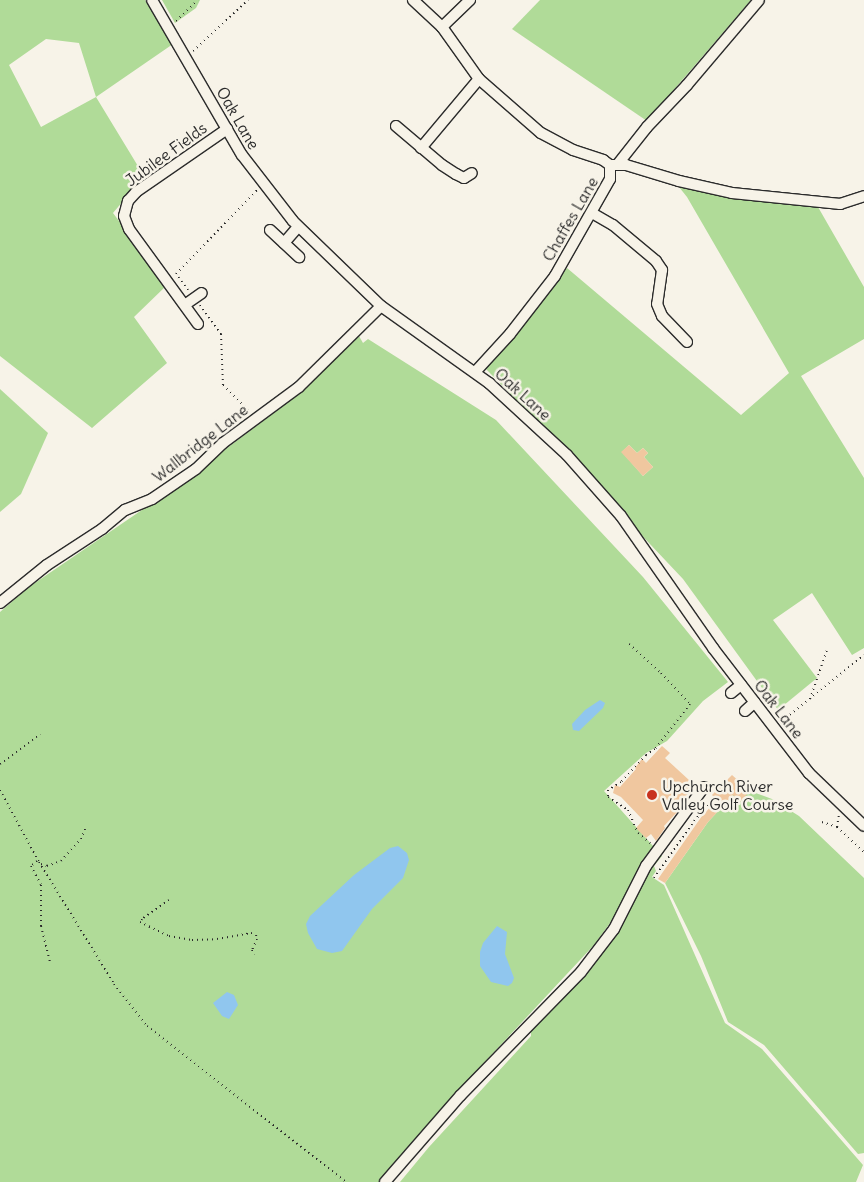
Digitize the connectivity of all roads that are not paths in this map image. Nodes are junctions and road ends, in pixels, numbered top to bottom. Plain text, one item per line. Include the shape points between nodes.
1 (152, 0) edge
2 (412, 0) edge
3 (470, 0) edge
4 (758, 0) edge
5 (442, 27) junction
6 (479, 79) junction
7 (396, 126) dead end
8 (227, 129) junction
9 (421, 148) junction
10 (613, 165) junction
11 (472, 173) dead end
12 (864, 196) edge
13 (592, 212) junction
14 (298, 227) junction
15 (270, 230) dead end
16 (284, 243) junction
17 (299, 257) dead end
18 (381, 306) junction
19 (198, 324) dead end
20 (687, 342) dead end
21 (476, 372) junction
22 (0, 602) edge
23 (741, 685) junction
24 (731, 693) dead end
25 (755, 702) junction
26 (745, 711) dead end
27 (704, 787) dead end
28 (864, 826) edge
29 (385, 1182) edge

1 - 8 street, Oak Lane
2 - 5 street, Chaffes Lane
3 - 5 street
4 - 10 street via 687,85
5 - 6 street, Chaffes Lane
6 - 9 street
6 - 10 street, Chaffes Lane via 541,132 574,150
7 - 9 street
8 - 14 street, Oak Lane via 263,184
8 - 19 street, Jubilee Fields via 136,192 128,201 124,216 129,229 194,298
9 - 11 street via 462,177
10 - 12 street via 732,193 840,204
10 - 13 street, Chaffes Lane via 610,179
13 - 20 street via 656,261 662,270 657,290 659,310
13 - 21 street, Chaffes Lane via 555,276
14 - 16 street
14 - 18 street, Oak Lane
15 - 16 street
16 - 17 street
18 - 21 street, Oak Lane
18 - 22 street, Wallbridge Lane via 299,387 223,444 196,469 152,499 125,510
21 - 23 street, Oak Lane via 566,455 621,516
23 - 24 street
23 - 25 street, Oak Lane
25 - 26 street
25 - 28 street, Oak Lane via 809,773
27 - 29 street via 646,866 614,929 581,972 460,1096

